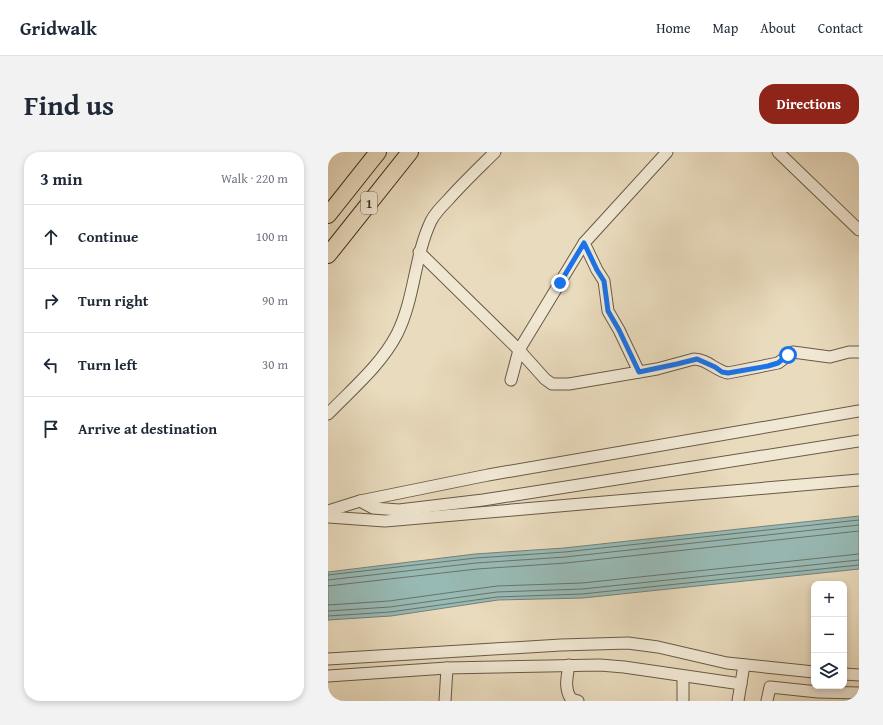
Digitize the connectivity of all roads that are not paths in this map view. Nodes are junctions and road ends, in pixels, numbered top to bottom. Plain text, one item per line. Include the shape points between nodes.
1 (378, 152) edge
2 (410, 152) edge
3 (495, 152) edge
4 (667, 152) edge
5 (778, 152) edge
6 (328, 215) edge
7 (859, 230) edge
8 (584, 243) junction
9 (419, 252) junction
10 (328, 255) edge
11 (519, 350) junction
12 (859, 352) edge
13 (639, 372) junction
14 (511, 380) dead end
15 (859, 411) edge
16 (328, 414) edge
17 (859, 441) edge
18 (859, 480) edge
19 (360, 501) junction
20 (328, 511) edge
21 (328, 517) edge
22 (328, 659) edge
23 (569, 665) junction
24 (744, 665) junction
25 (447, 668) junction
26 (811, 672) edge
27 (847, 674) edge
28 (859, 675) edge
29 (328, 676) edge
30 (683, 676) junction
31 (741, 684) junction
32 (859, 693) edge
33 (445, 701) edge
34 (578, 701) edge
35 (682, 701) edge
36 (738, 701) edge
37 (767, 701) edge

1 - 6 highway, 1
2 - 10 highway, 1
3 - 9 street via 458,188 432,219
4 - 8 street
5 - 7 street
8 - 11 street
8 - 13 street via 604,281 608,311
9 - 11 street
9 - 16 street via 410,297 397,334 380,360
11 - 13 street via 552,384 568,384
11 - 14 street
12 - 13 street via 830,357 793,352 778,363 728,373 697,359
15 - 19 street via 488,474
17 - 19 street via 407,510 373,508
18 - 21 street via 385,521
19 - 20 street
22 - 24 street via 621,643 658,647
23 - 25 street
23 - 30 street via 624,666
23 - 34 street via 567,692 571,699
24 - 26 street
24 - 31 street
25 - 29 street
25 - 33 street
27 - 28 street
30 - 31 street
30 - 35 street
31 - 36 street
32 - 37 street via 770,687

